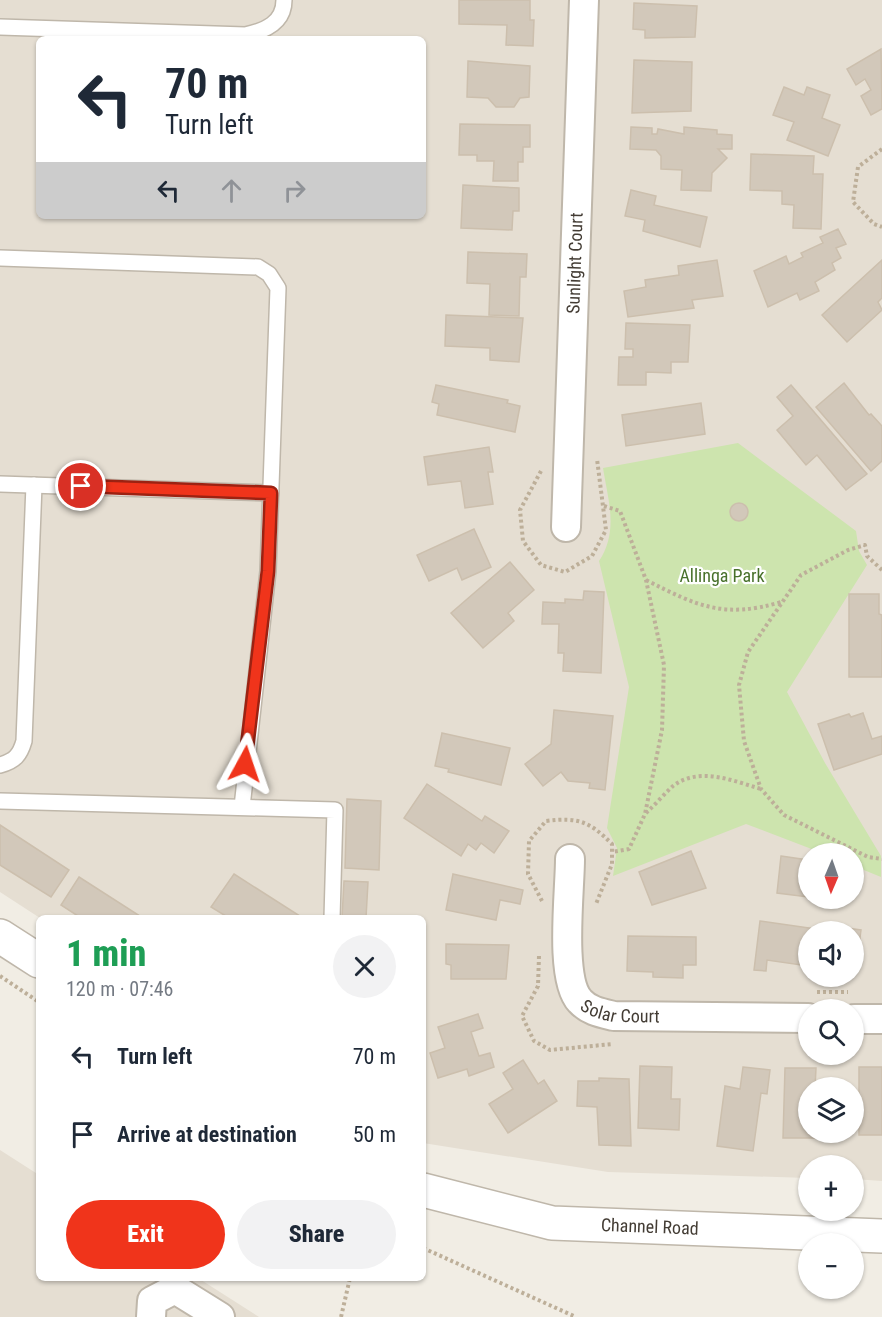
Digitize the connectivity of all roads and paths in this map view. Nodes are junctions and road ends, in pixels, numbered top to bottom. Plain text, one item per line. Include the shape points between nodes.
1 (284, 0) edge
2 (584, 0) edge
3 (0, 27) edge
4 (882, 149) edge
5 (882, 227) edge
6 (0, 258) edge
7 (0, 484) edge
8 (33, 485) junction
9 (271, 493) junction
10 (603, 506) dead end
11 (566, 527) dead end
12 (882, 570) edge
13 (646, 580) junction
14 (782, 601) junction
15 (0, 765) edge
16 (761, 789) junction
17 (0, 801) edge
18 (242, 807) junction
19 (645, 814) junction
20 (612, 852) junction
21 (570, 859) dead end
22 (882, 859) edge
23 (541, 911) dead end
24 (593, 911) dead end
25 (332, 915) edge
26 (0, 936) edge
27 (539, 954) dead end
28 (36, 959) edge
29 (0, 976) edge
30 (36, 1000) edge
31 (798, 1006) edge
32 (864, 1010) edge
33 (882, 1020) edge
34 (615, 1044) dead end
35 (426, 1191) edge
36 (882, 1236) edge
37 (426, 1249) edge
38 (349, 1281) edge
39 (151, 1317) edge
40 (220, 1317) edge
41 (341, 1317) edge
42 (576, 1317) edge

1 - 3 lane via 284,10 277,22 261,32 245,35
2 - 11 street, Sunlight Court
4 - 5 path via 858,167 853,202
6 - 9 lane via 258,267 269,274 278,288
7 - 8 lane
8 - 9 lane
8 - 15 lane via 24,741 20,754
9 - 18 lane via 268,571
10 - 13 path via 620,511
12 - 14 path via 867,555 865,545 848,550 801,575
13 - 14 path via 706,608 751,611
13 - 19 path via 664,665 662,730
14 - 16 path via 748,652 739,685 744,741
16 - 19 path via 704,776 675,785
16 - 22 path via 784,815 868,857
17 - 18 lane
18 - 25 lane via 334,810
19 - 20 path via 629,849
20 - 23 path via 612,844 599,831 572,818 546,821 529,841 528,874 542,900
20 - 24 path via 612,864
21 - 31 street, Solar Court via 567,968 573,991 588,1009 614,1016
26 - 28 street
27 - 34 path via 538,986 522,1016 534,1041 550,1050
29 - 30 path
32 - 33 street
35 - 36 street, Channel Road via 552,1223
37 - 42 path
38 - 41 path
39 - 40 street via 152,1301 175,1288

